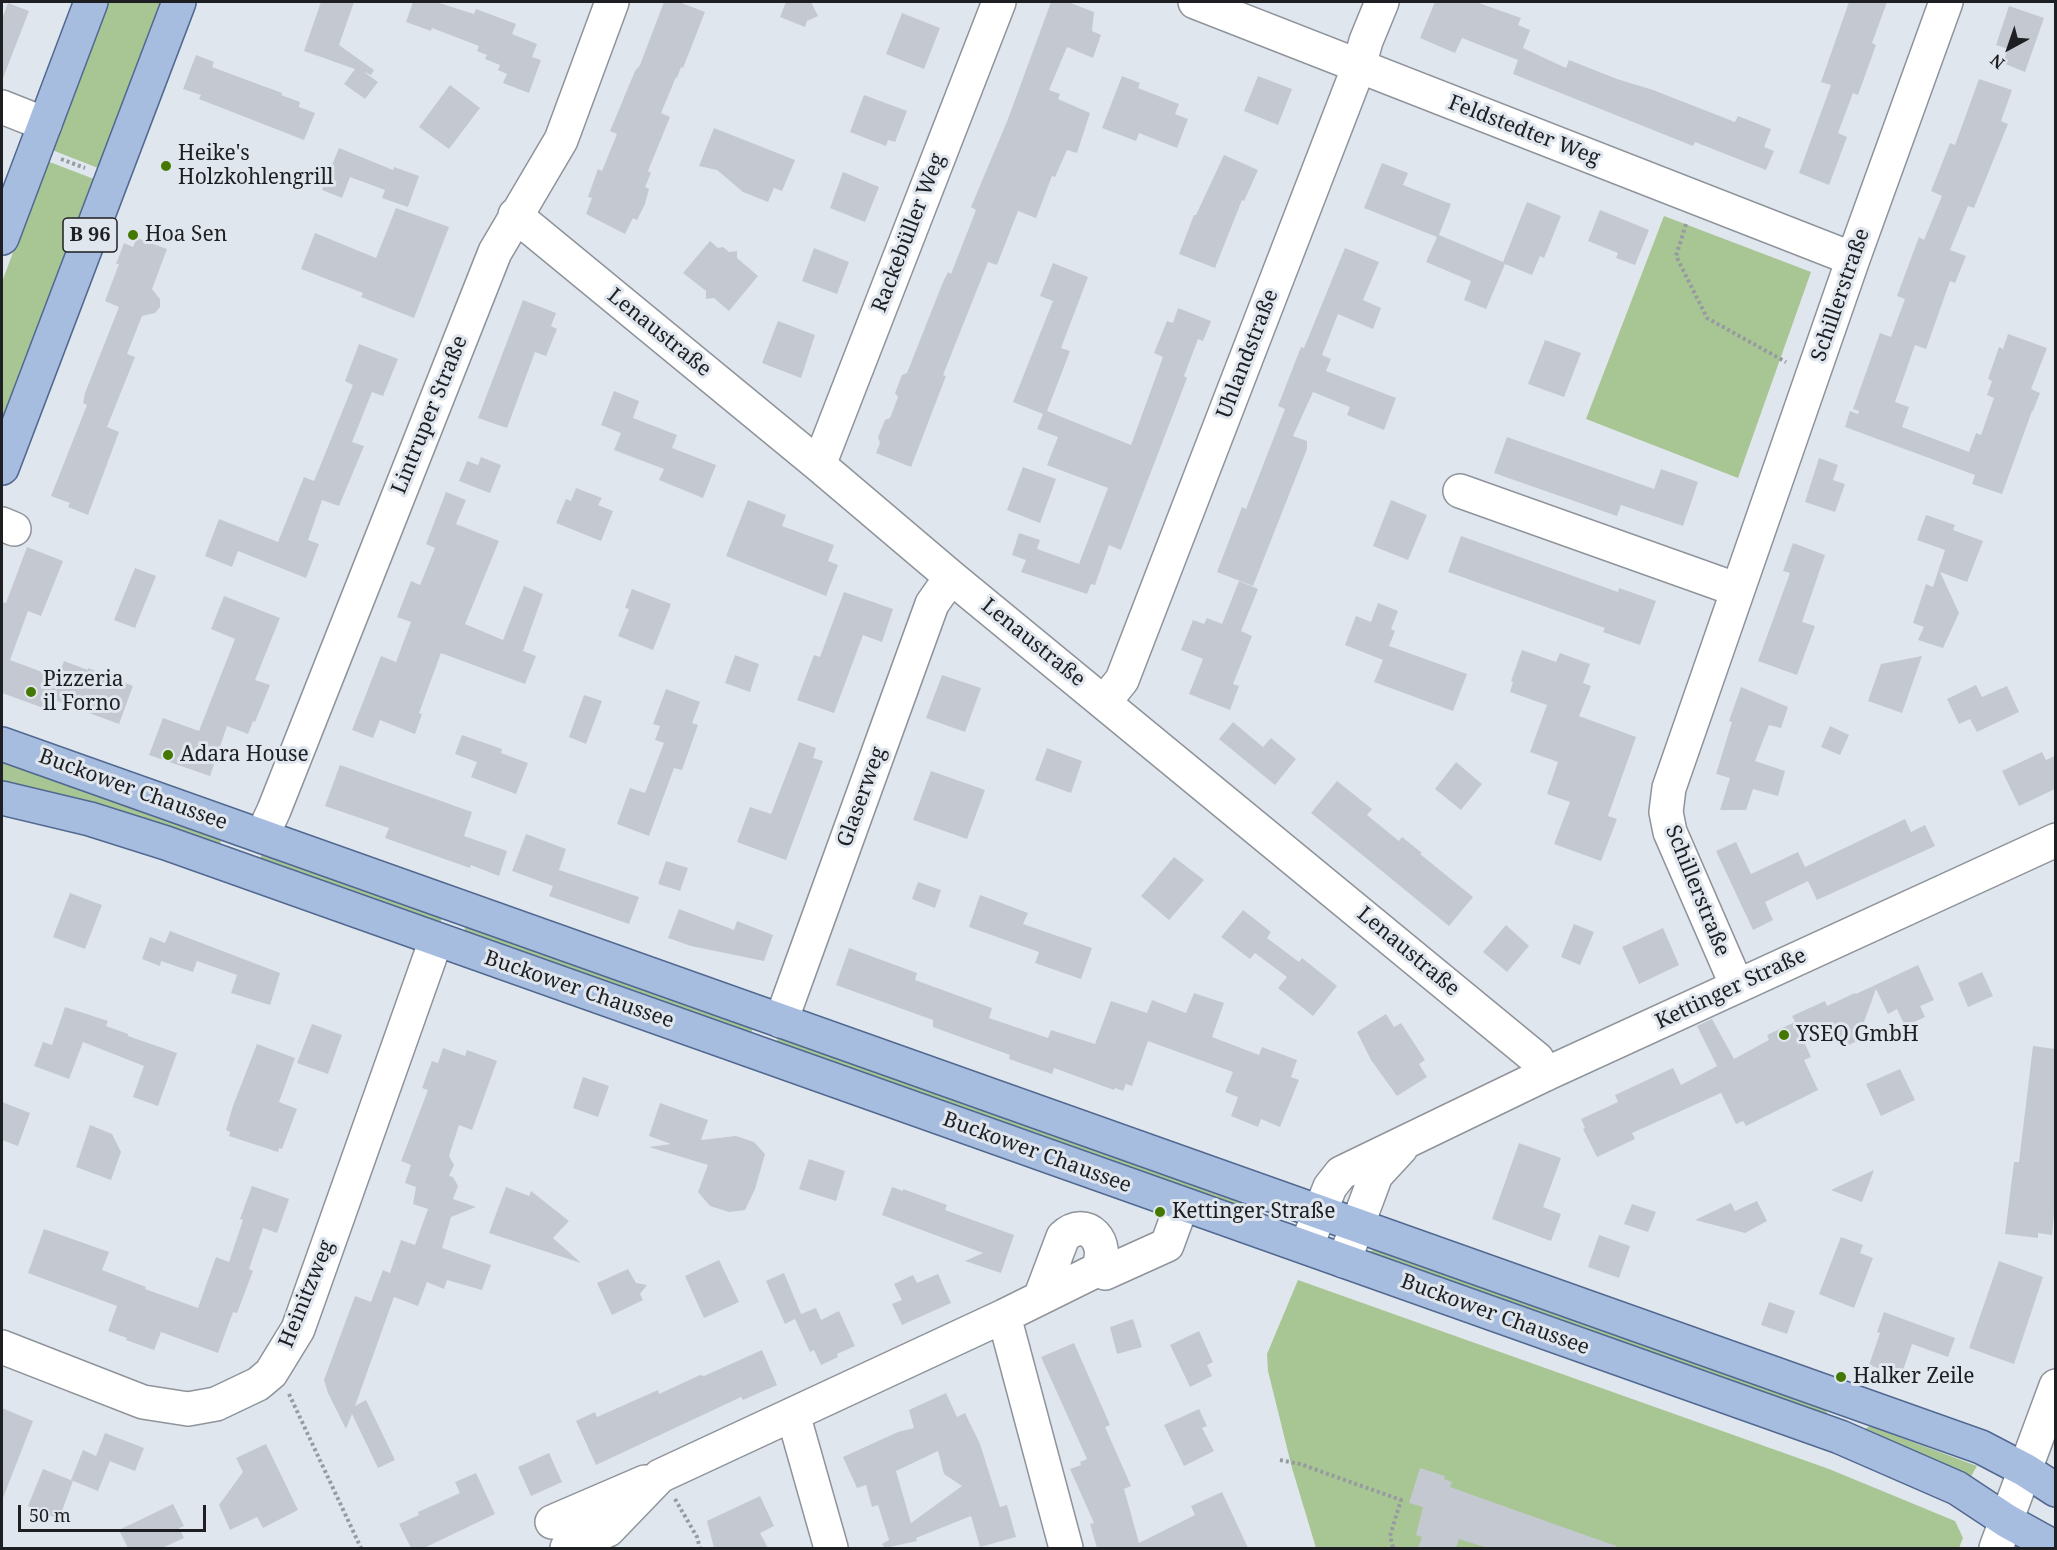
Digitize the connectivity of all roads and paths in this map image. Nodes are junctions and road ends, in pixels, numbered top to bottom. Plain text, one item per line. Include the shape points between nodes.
1 (91, 2) edge
2 (179, 2) edge
3 (612, 2) edge
4 (999, 2) edge
5 (1195, 2) edge
6 (1382, 2) edge
7 (1946, 2) edge
8 (1359, 66) junction
9 (2, 107) edge
10 (45, 124) junction
11 (54, 157) dead end
12 (94, 171) dead end
13 (515, 215) junction
14 (1688, 218) dead end
15 (2, 237) edge
16 (1853, 259) junction
17 (1815, 372) junction
18 (819, 465) junction
19 (2, 468) edge
20 (1460, 491) dead end
21 (951, 577) junction
22 (1738, 590) junction
23 (1105, 701) junction
24 (2, 744) edge
25 (2, 798) edge
26 (262, 836) junction
27 (2055, 840) edge
28 (436, 940) junction
29 (1737, 986) junction
30 (781, 1021) junction
31 (1546, 1074) junction
32 (1408, 1140) junction
33 (1182, 1204) junction
34 (1318, 1212) junction
35 (1356, 1226) junction
36 (1306, 1247) junction
37 (1344, 1261) junction
38 (1096, 1270) junction
39 (1040, 1298) junction
40 (1004, 1316) junction
41 (2, 1347) edge
42 (285, 1386) dead end
43 (2055, 1386) edge
44 (1852, 1402) junction
45 (793, 1414) junction
46 (1840, 1437) junction
47 (1280, 1460) dead end
48 (2025, 1470) junction
49 (660, 1476) junction
50 (2055, 1490) edge
51 (560, 1535) edge
52 (2002, 1535) edge
53 (361, 1548) edge
54 (700, 1548) edge
55 (831, 1548) edge
56 (1066, 1548) edge
57 (1393, 1548) edge
58 (2055, 1548) edge

1 - 10 main road
2 - 19 main road, B 96
3 - 13 street, Lintruper Straße via 561,140
4 - 18 street, Rackebüller Weg
5 - 8 street, Feldstedter Weg
6 - 8 street, Uhlandstraße
7 - 16 street, Schillerstraße
8 - 16 street, Feldstedter Weg
8 - 23 street, Uhlandstraße via 1122,680
9 - 10 street
10 - 15 main road
11 - 12 path
13 - 18 street, Lenaustraße
13 - 26 street, Lintruper Straße via 495,252
14 - 17 path via 1676,256 1707,318 1780,360
16 - 17 street, Schillerstraße
17 - 22 street, Schillerstraße
18 - 21 street, Lenaustraße
20 - 22 street
21 - 23 street, Lenaustraße
21 - 30 street, Glaserweg via 932,604
22 - 29 street, Schillerstraße via 1669,788 1666,812 1675,847
23 - 31 street, Lenaustraße via 1537,1059
24 - 26 main road, Buckower Chaussee
25 - 28 main road, Buckower Chaussee via 134,833
26 - 30 main road, Buckower Chaussee
27 - 29 street, Kettinger Straße
28 - 33 main road, Buckower Chaussee
28 - 41 street, Heinitzweg via 298,1329 271,1373 237,1395 188,1409 142,1402
29 - 31 street, Kettinger Straße
30 - 34 main road, Buckower Chaussee
31 - 32 street, Kettinger Straße
32 - 34 street, Kettinger Straße via 1341,1173
32 - 35 street, Kettinger Straße via 1376,1175
33 - 36 main road, Buckower Chaussee
33 - 38 street via 1167,1245 1105,1274
34 - 35 main road, Buckower Chaussee
34 - 36 street, Kettinger Straße
35 - 37 street, Kettinger Straße
35 - 44 main road, Buckower Chaussee
36 - 37 main road, Buckower Chaussee
37 - 46 main road, Buckower Chaussee
38 - 39 street
38 - 39 street via 1102,1260 1100,1241 1091,1232 1070,1230 1063,1237
39 - 40 street
40 - 45 street
40 - 56 street
42 - 53 path
43 - 48 street
44 - 46 street
44 - 48 main road, Buckower Chaussee via 1981,1448
45 - 49 street
45 - 55 street
46 - 52 main road, Buckower Chaussee via 1957,1488
47 - 57 path via 1401,1500 1390,1536
48 - 50 main road, Buckower Chaussee
48 - 52 street
49 - 51 street via 608,1530
49 - 54 path
52 - 58 main road, Buckower Chaussee

